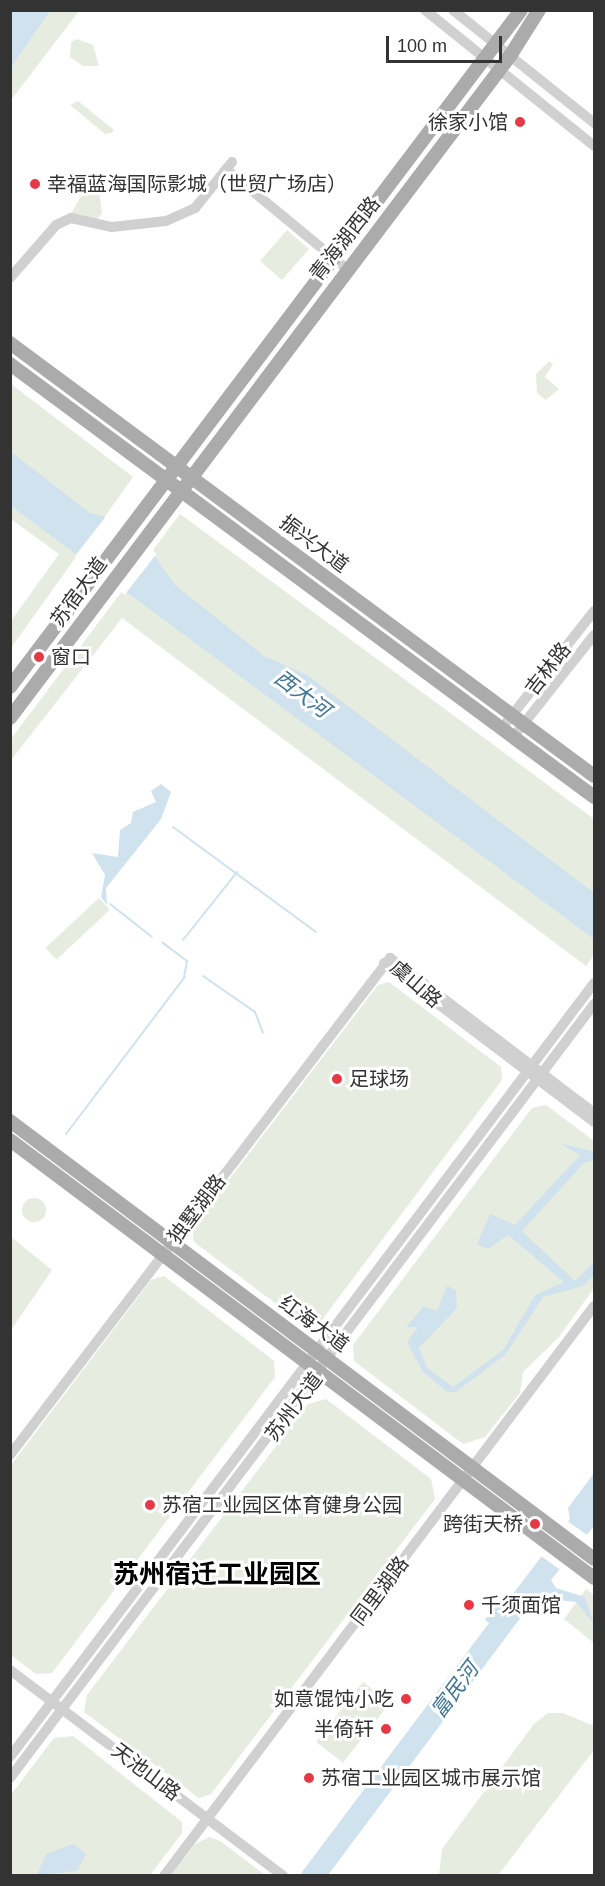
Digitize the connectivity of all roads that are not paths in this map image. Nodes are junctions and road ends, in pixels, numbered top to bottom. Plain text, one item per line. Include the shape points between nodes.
1 (425, 10) edge
2 (453, 10) edge
3 (521, 10) edge
4 (539, 10) edge
5 (497, 45) junction
6 (510, 56) junction
7 (486, 61) junction
8 (499, 71) junction
9 (594, 123) edge
10 (594, 146) edge
11 (335, 257) junction
12 (347, 269) junction
13 (10, 278) edge
14 (10, 343) edge
15 (10, 364) edge
16 (175, 464) junction
17 (189, 476) junction
18 (164, 478) junction
19 (179, 489) junction
20 (594, 611) edge
21 (594, 635) edge
22 (10, 687) edge
23 (512, 716) junction
24 (10, 718) edge
25 (524, 724) junction
26 (508, 732) junction
27 (594, 776) edge
28 (594, 797) edge
29 (384, 963) joint
30 (594, 983) edge
31 (594, 1004) edge
32 (530, 1069) junction
33 (539, 1076) junction
34 (594, 1113) edge
35 (10, 1120) edge
36 (594, 1122) edge
37 (10, 1140) edge
38 (172, 1242) junction
39 (163, 1254) junction
40 (594, 1306) edge
41 (325, 1356) junction
42 (315, 1369) junction
43 (10, 1455) edge
44 (475, 1467) junction
45 (465, 1480) junction
46 (594, 1559) edge
47 (591, 1576) edge
48 (10, 1670) edge
49 (10, 1679) edge
50 (51, 1704) junction
51 (60, 1712) junction
52 (10, 1757) edge
53 (10, 1778) edge
54 (206, 1821) junction
55 (164, 1875) edge
56 (279, 1875) edge

1 - 7 street
2 - 5 street
3 - 5 main road, 青海湖西路
4 - 6 main road, 青海湖西路
5 - 6 street
5 - 7 main road, 青海湖西路
6 - 8 main road, 青海湖西路
6 - 9 street
7 - 8 street
7 - 11 main road, 青海湖西路
8 - 10 street
8 - 12 main road, 青海湖西路
11 - 12 street
11 - 13 street via 229,166 195,208 166,221 112,227 71,218 56,225
11 - 16 main road, 青海湖西路
12 - 17 main road, 青海湖西路
14 - 16 main road, 振兴大道
15 - 18 main road, 振兴大道
16 - 17 main road, 振兴大道
16 - 18 main road, 青海湖西路
17 - 19 main road, 青海湖西路
17 - 23 main road, 振兴大道
18 - 19 main road, 振兴大道
18 - 22 main road, 苏宿大道
19 - 24 main road, 苏宿大道
19 - 26 main road, 振兴大道
20 - 23 street, 吉林路
21 - 25 street, 吉林路
23 - 25 main road, 振兴大道
23 - 26 street, 吉林路
25 - 26 street, 吉林路
25 - 27 main road, 振兴大道
26 - 28 main road, 振兴大道
29 - 32 street, 虞山路
29 - 38 street, 独墅湖路
30 - 32 street, 苏州大道
31 - 33 street, 苏州大道
32 - 33 street, 虞山路
32 - 41 street, 苏州大道
33 - 34 street, 虞山路
33 - 36 street, 虞山路
33 - 41 street, 苏州大道
35 - 38 main road, 红海大道
37 - 39 main road, 红海大道
38 - 39 street, 独墅湖路
38 - 41 main road, 红海大道
39 - 42 main road, 红海大道
39 - 43 street, 独墅湖路
40 - 44 street, 同里湖路
41 - 42 street, 苏州大道
41 - 44 main road, 红海大道
42 - 45 main road, 红海大道
42 - 50 street, 苏州大道
42 - 51 street, 苏州大道
44 - 45 street, 同里湖路
44 - 46 main road, 红海大道
45 - 47 main road, 红海大道
45 - 54 street, 同里湖路
48 - 50 street, 天池山路
49 - 50 street, 天池山路
50 - 51 street, 天池山路
50 - 52 street, 苏州大道
51 - 53 street, 苏州大道
51 - 54 street, 天池山路
54 - 55 street, 同里湖路
54 - 56 street, 天池山路

